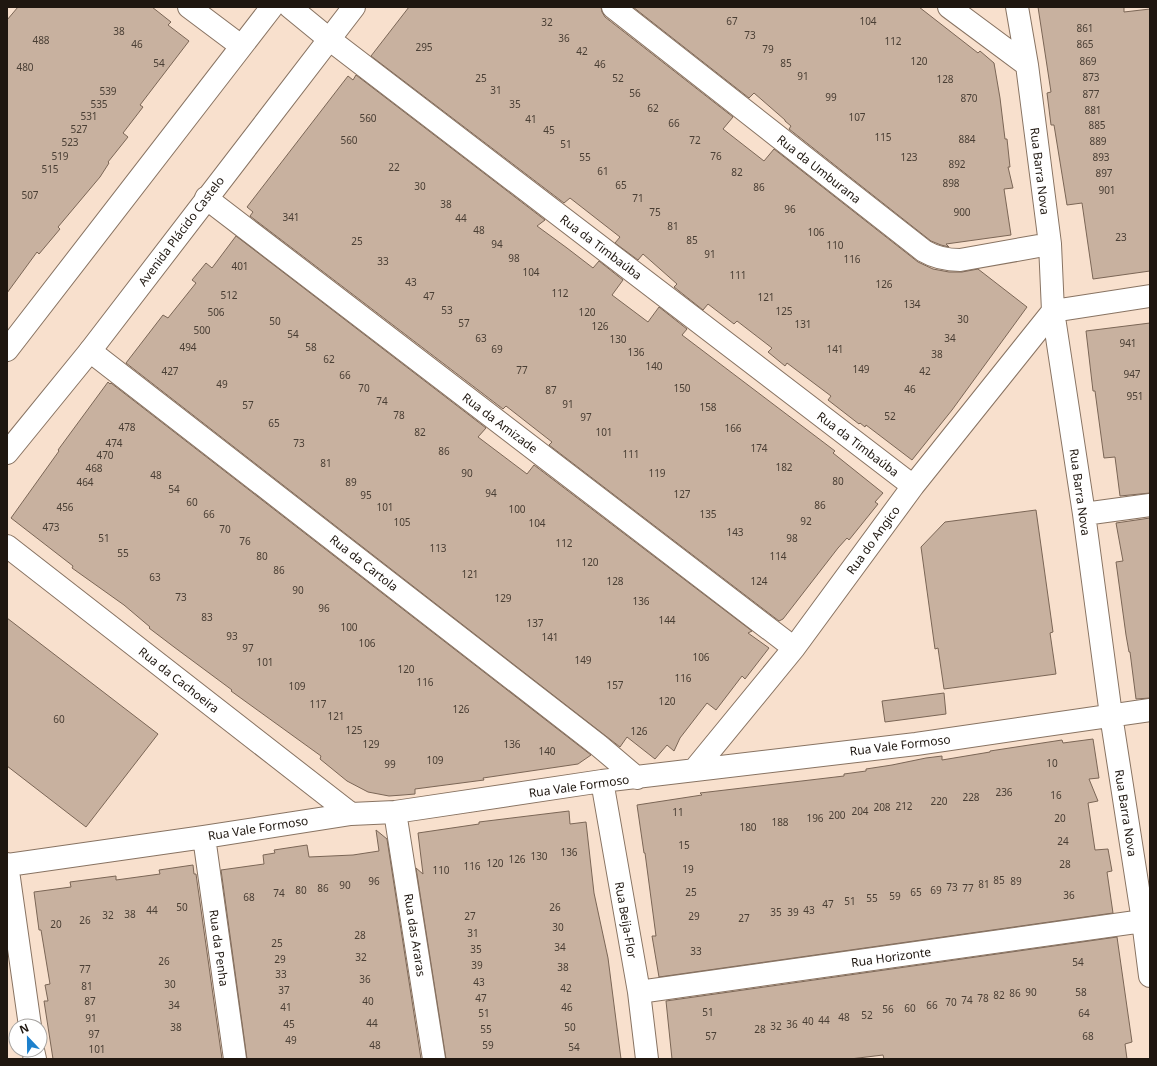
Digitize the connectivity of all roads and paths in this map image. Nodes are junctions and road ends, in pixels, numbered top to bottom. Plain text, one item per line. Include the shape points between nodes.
1 (189, 7) edge
2 (272, 7) edge
3 (290, 7) edge
4 (354, 7) edge
5 (613, 7) edge
6 (949, 7) edge
7 (1017, 7) edge
8 (329, 39) junction
9 (241, 46) junction
10 (1027, 65) junction
11 (206, 198) junction
12 (1050, 244) junction
13 (1150, 296) edge
14 (1053, 311) junction
15 (7, 350) edge
16 (90, 350) junction
17 (7, 453) edge
18 (913, 486) junction
19 (1150, 504) edge
20 (1084, 514) junction
21 (7, 546) edge
22 (794, 648) junction
23 (1150, 710) edge
24 (1110, 715) junction
25 (694, 770) junction
26 (637, 778) junction
27 (602, 781) junction
28 (396, 812) junction
29 (351, 814) junction
30 (204, 837) junction
31 (8, 864) edge
32 (1143, 921) junction
33 (1150, 976) edge
34 (639, 992) junction
35 (29, 1018) edge
36 (235, 1059) edge
37 (434, 1059) edge
38 (647, 1059) edge

1 - 9 street
2 - 9 street
3 - 8 street, Rua da Timbaúba
4 - 8 street, Avenida Plácido Castelo
5 - 12 street, Rua da Umburana via 924,251 935,257 960,260
6 - 10 street
7 - 10 street, Rua Barra Nova
8 - 11 street, Avenida Plácido Castelo
8 - 18 street, Rua da Timbaúba
9 - 15 street
10 - 12 street, Rua Barra Nova
11 - 16 street, Avenida Plácido Castelo
11 - 22 street, Rua da Amizade
12 - 14 street, Rua Barra Nova
13 - 14 street
14 - 18 street, Rua do Angico
14 - 20 street, Rua Barra Nova
16 - 17 street, Avenida Plácido Castelo
16 - 26 street, Rua da Cartola
18 - 22 street, Rua do Angico
19 - 20 street
20 - 24 street, Rua Barra Nova
21 - 29 street, Rua da Cachoeira
22 - 25 street, Rua do Angico
23 - 24 street, Rua Vale Formoso
24 - 25 street, Rua Vale Formoso via 916,744
24 - 32 street, Rua Barra Nova
25 - 26 street, Rua Vale Formoso
26 - 27 street, Rua Vale Formoso
27 - 28 street, Rua Vale Formoso
27 - 34 street, Rua Beija-Flor
28 - 29 street, Rua Vale Formoso
28 - 37 street, Rua das Araras
29 - 30 street, Rua Vale Formoso
30 - 31 street, Rua Vale Formoso
30 - 36 street, Rua da Penha
31 - 35 street
32 - 33 street, Rua Barra Nova
32 - 34 street, Rua Horizonte
34 - 38 street, Rua Beija-Flor

